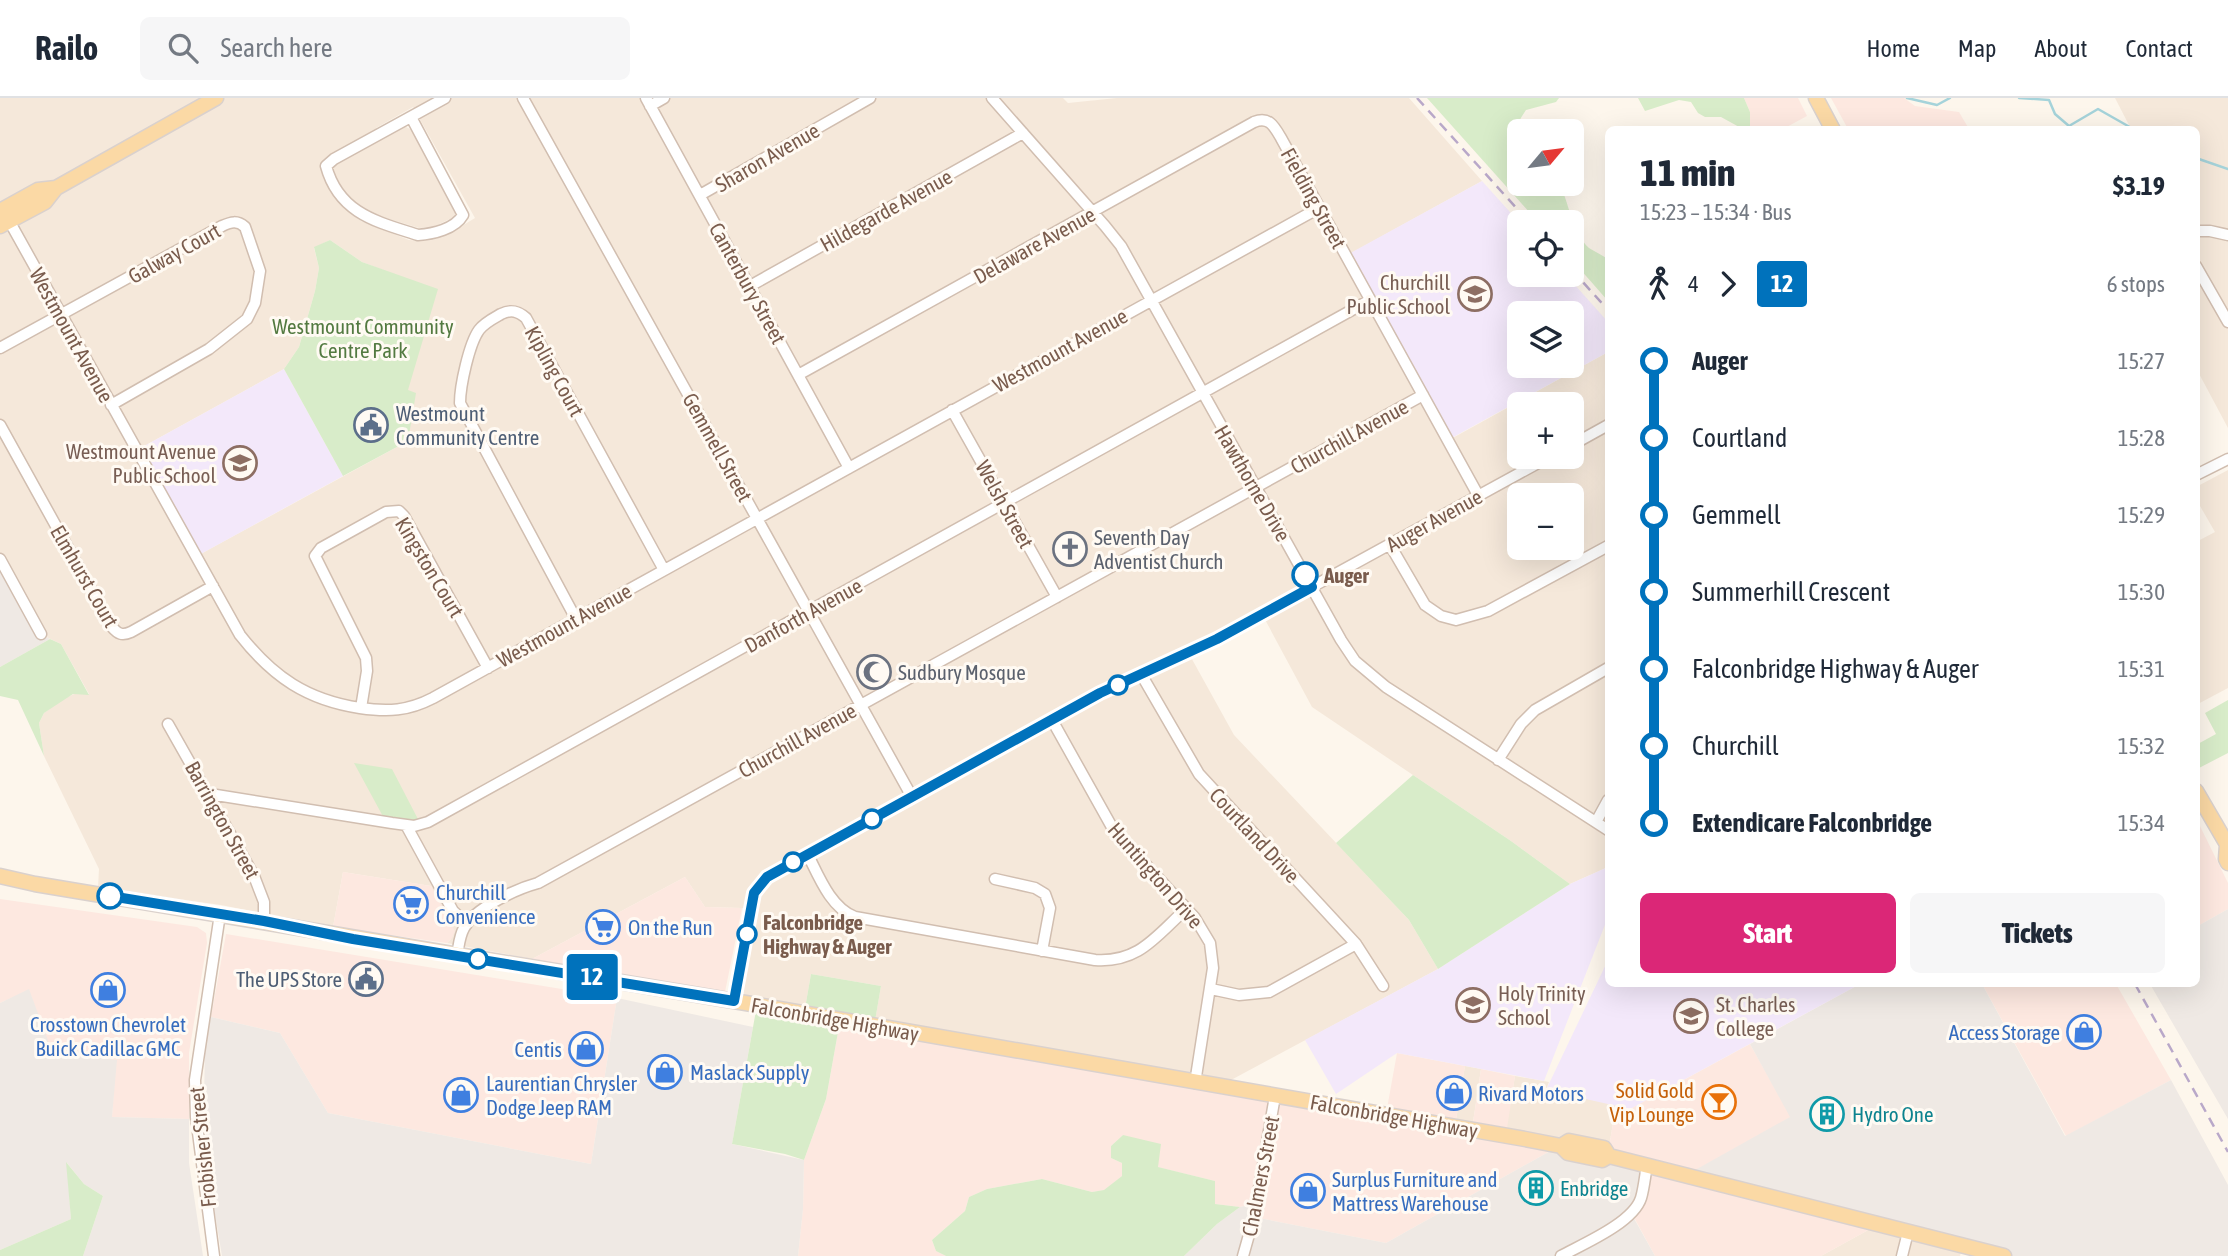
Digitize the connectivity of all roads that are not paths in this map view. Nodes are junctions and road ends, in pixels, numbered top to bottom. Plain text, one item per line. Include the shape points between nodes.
1 (216, 98) edge
2 (445, 98) edge
3 (523, 98) edge
4 (664, 98) edge
5 (870, 98) edge
6 (992, 98) edge
7 (1816, 98) edge
8 (648, 102) edge
9 (411, 117) junction
10 (1270, 122) joint
11 (1831, 126) edge
12 (1023, 133) junction
13 (700, 195) junction
14 (1319, 208) junction
15 (1093, 212) junction
16 (2, 215) edge
17 (2200, 231) edge
18 (2228, 235) edge
19 (2200, 273) edge
20 (750, 286) junction
21 (1152, 299) junction
22 (1370, 300) junction
23 (62, 316) junction
24 (2228, 322) edge
25 (0, 348) edge
26 (798, 375) junction
27 (1202, 393) junction
28 (1423, 395) junction
29 (111, 405) junction
30 (952, 410) junction
31 (0, 425) edge
32 (1605, 428) edge
33 (1584, 439) edge
34 (2228, 459) edge
35 (849, 468) junction
36 (1527, 469) edge
37 (2200, 473) edge
38 (1255, 488) junction
39 (1478, 495) junction
40 (1004, 503) junction
41 (758, 519) junction
42 (1390, 545) junction
43 (1605, 548) edge
44 (0, 559) edge
45 (664, 570) junction
46 (213, 586) junction
47 (1312, 587) junction
48 (1057, 597) junction
49 (810, 612) junction
50 (576, 619) junction
51 (41, 634) dead end
52 (488, 668) junction
53 (1605, 670) edge
54 (1141, 674) junction
55 (861, 705) junction
56 (361, 708) junction
57 (1052, 720) junction
58 (168, 724) dead end
59 (1498, 760) junction
60 (210, 794) junction
61 (912, 797) junction
62 (2200, 798) edge
63 (1605, 805) edge
64 (1595, 822) junction
65 (406, 825) junction
66 (1605, 828) edge
67 (2228, 845) edge
68 (808, 855) junction
69 (2228, 863) edge
70 (0, 876) edge
71 (995, 879) dead end
72 (0, 882) edge
73 (26, 882) junction
74 (1186, 909) junction
75 (220, 915) junction
76 (264, 921) junction
77 (467, 924) junction
78 (1356, 944) junction
79 (1042, 950) junction
80 (457, 956) junction
81 (1382, 986) dead end
82 (1211, 989) junction
83 (734, 1001) junction
84 (1195, 1083) junction
85 (1275, 1096) junction
86 (1647, 1165) junction
87 (1908, 1232) junction
88 (214, 1256) edge
89 (1243, 1256) edge
90 (1560, 1256) edge
91 (1902, 1256) edge
92 (2004, 1256) edge

1 - 16 main road via 55,188 38,190
2 - 9 street
3 - 41 street, Gemmell Street
4 - 8 street
5 - 13 street, Sharon Avenue
6 - 12 street, Hawthorne Drive
7 - 11 main road
8 - 13 street, Canterbury Street
9 - 9 street via 462,210 457,223 418,235 364,217 340,192 326,166
10 - 14 street, Fielding Street
10 - 15 street, Delaware Avenue via 1254,122
12 - 15 street, Hawthorne Drive
12 - 20 street, Hildegarde Avenue
13 - 20 street, Canterbury Street
14 - 21 street, Westmount Avenue
14 - 22 street, Fielding Street
15 - 21 street, Hawthorne Drive via 1121,246
15 - 26 street, Delaware Avenue
16 - 23 street, Westmount Avenue
17 - 18 street
19 - 24 street
20 - 26 street, Canterbury Street
21 - 27 street, Hawthorne Drive
21 - 30 street, Westmount Avenue
22 - 27 street, Danforth Avenue
22 - 28 street, Fielding Street
23 - 25 street
23 - 29 street, Westmount Avenue
23 - 29 street, Galway Court via 232,221 245,227 260,271 256,303 247,319 209,349
26 - 35 street, Canterbury Street
27 - 38 street, Hawthorne Drive
27 - 40 street, Danforth Avenue
28 - 38 street, Churchill Avenue
28 - 39 street, Fielding Street
29 - 46 street, Westmount Avenue
30 - 35 street, Westmount Avenue
30 - 40 street, Welsh Street
31 - 46 street, Elmhurst Court via 117,633 125,635
32 - 33 street
34 - 37 street
35 - 41 street, Westmount Avenue
36 - 39 street, Auger Avenue
38 - 47 street, Hawthorne Drive
38 - 48 street, Churchill Avenue
39 - 42 street, Auger Avenue
40 - 48 street, Welsh Street
40 - 49 street, Danforth Avenue
41 - 45 street, Westmount Avenue
41 - 49 street, Gemmell Street
42 - 43 street via 1425,604 1456,620 1488,611
42 - 47 street, Auger Avenue
44 - 51 street
45 - 50 street, Westmount Avenue
45 - 50 street, Kipling Court via 526,318 510,311 495,318 477,333 460,404
46 - 56 street, Westmount Avenue via 240,635 280,676 319,699
47 - 54 street, Auger Avenue
47 - 59 street, Hawthorne Drive via 1345,647 1362,667
48 - 55 street, Churchill Avenue
49 - 55 street, Gemmell Street
49 - 65 street, Danforth Avenue via 435,819
50 - 52 street, Westmount Avenue
52 - 56 street, Westmount Avenue via 415,707 390,711
52 - 56 street, Kingston Court via 404,516 392,510 321,548 315,556 366,658
53 - 59 street via 1527,717
54 - 57 street, Auger Avenue
54 - 78 street, Courtland Drive via 1199,774
55 - 61 street, Gemmell Street
55 - 77 street, Churchill Avenue via 484,909
57 - 61 street, Auger Avenue
57 - 74 street, Huntington Drive via 1113,829
58 - 60 street, Barrington Street
59 - 64 street, Hawthorne Drive
60 - 65 street, Danforth Avenue
60 - 76 street, Barrington Street via 261,890
61 - 68 street, Auger Avenue
62 - 67 main road
63 - 64 street
64 - 66 street, Hawthorne Drive
65 - 77 street via 453,911
67 - 69 main road
68 - 79 street via 835,902 850,915
68 - 83 street, Auger Avenue via 767,877 754,893
70 - 73 main road, Falconbridge Highway
71 - 79 street via 1045,894 1050,908
72 - 73 main road, Falconbridge Highway
73 - 75 main road, Falconbridge Highway
74 - 79 street via 1142,949 1123,958 1095,960
74 - 82 street, Huntington Drive via 1210,943
75 - 76 main road, Falconbridge Highway
75 - 88 street, Frobisher Street via 195,1088
76 - 80 main road, Falconbridge Highway
77 - 80 street
78 - 81 street, Courtland Drive
78 - 82 street via 1269,992 1239,995
80 - 83 main road, Falconbridge Highway
82 - 84 street, Huntington Drive
83 - 84 main road, Falconbridge Highway
84 - 85 main road, Falconbridge Highway
85 - 86 main road, Falconbridge Highway via 1561,1146 1569,1141 1604,1148 1609,1156
85 - 89 street, Chalmers Street
86 - 87 main road, Falconbridge Highway
86 - 90 street via 1641,1199 1632,1213
87 - 91 street
87 - 92 main road, Falconbridge Highway

